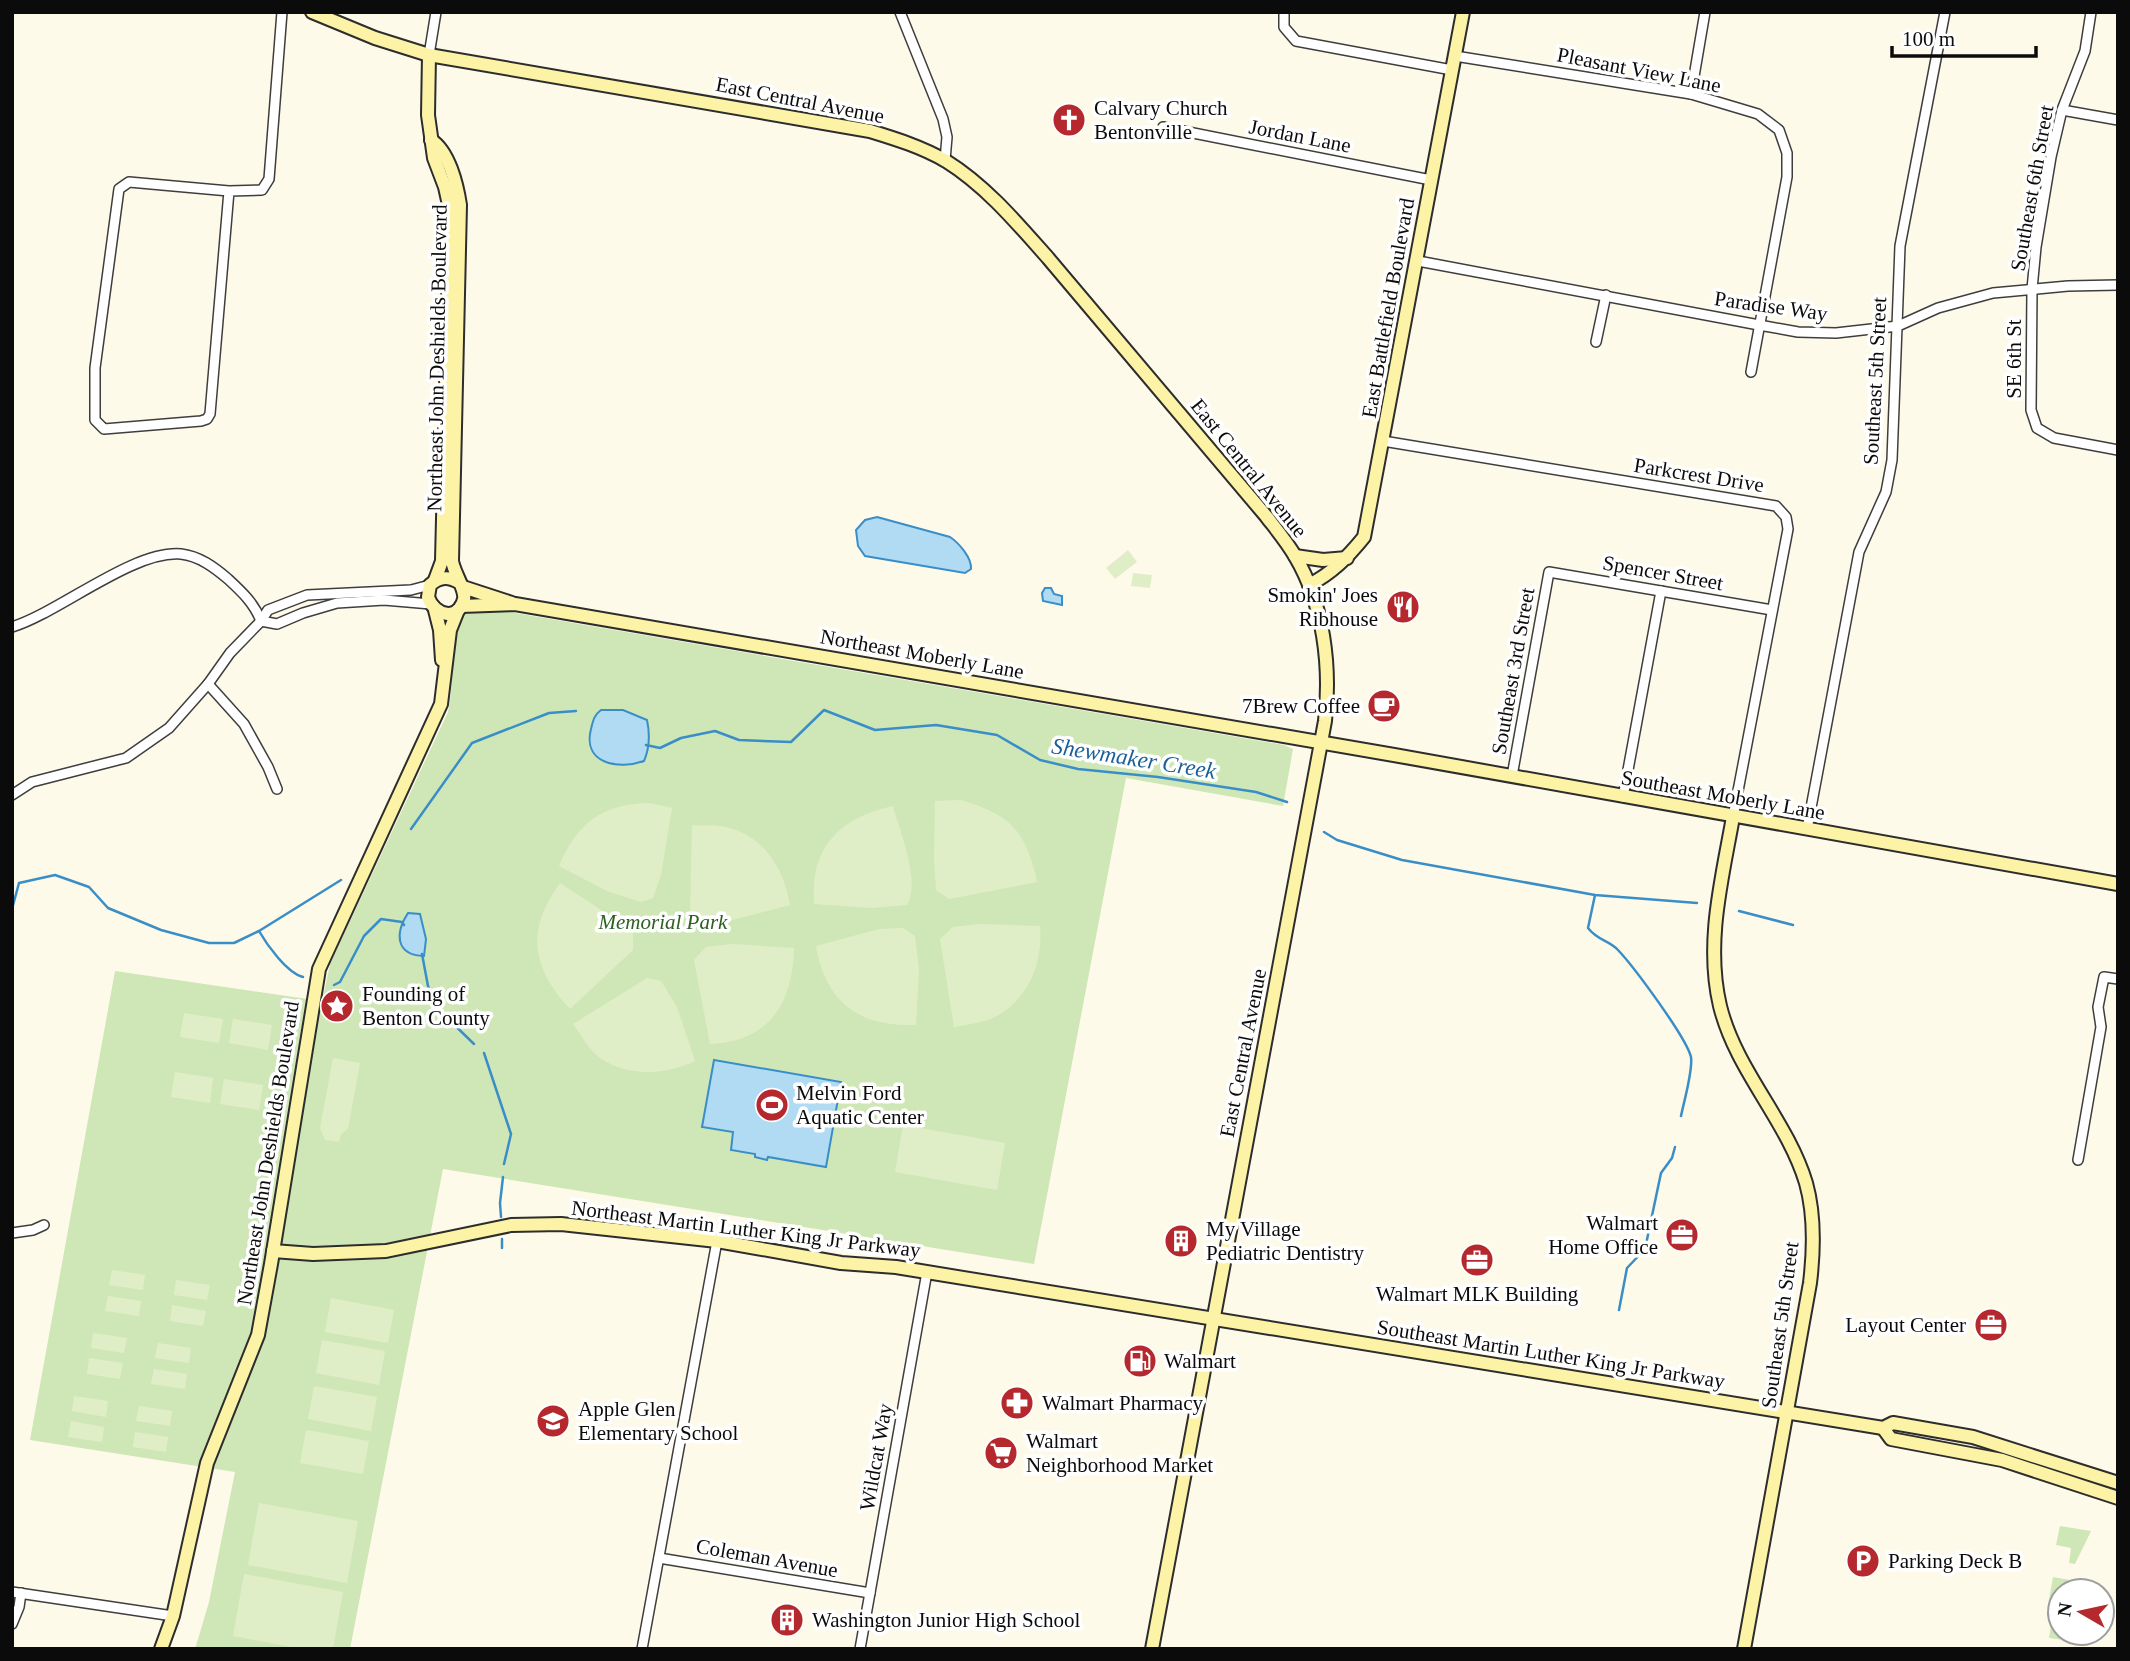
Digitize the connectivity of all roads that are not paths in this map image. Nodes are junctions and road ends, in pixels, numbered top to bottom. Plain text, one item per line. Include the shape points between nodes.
1 (282, 12) edge
2 (312, 12) edge
3 (436, 12) edge
4 (900, 12) edge
5 (1284, 12) edge
6 (1463, 12) edge
7 (1705, 12) edge
8 (1945, 12) edge
9 (2091, 12) edge
10 (429, 55) junction
11 (1455, 55) junction
12 (1452, 70) junction
13 (1691, 94) junction
14 (2062, 110) junction
15 (2118, 120) edge
16 (1163, 127) dead end
17 (431, 140) junction
18 (944, 160) junction
19 (1431, 180) junction
20 (229, 191) junction
21 (1418, 261) junction
22 (2118, 285) edge
23 (2032, 289) junction
24 (1606, 295) junction
25 (1759, 325) junction
26 (1898, 326) junction
27 (1595, 342) dead end
28 (1751, 372) dead end
29 (1383, 441) junction
30 (2118, 450) edge
31 (1295, 556) junction
32 (1347, 558) junction
33 (1549, 572) joint
34 (433, 582) junction
35 (461, 585) junction
36 (1309, 585) junction
37 (1661, 591) junction
38 (515, 604) junction
39 (433, 607) junction
40 (459, 608) junction
41 (1772, 610) junction
42 (261, 621) junction
43 (12, 627) edge
44 (444, 674) junction
45 (208, 684) junction
46 (1322, 743) junction
47 (1512, 776) junction
48 (277, 789) dead end
49 (12, 795) edge
50 (1623, 797) junction
51 (1733, 817) junction
52 (1807, 829) junction
53 (2118, 884) edge
54 (2118, 979) edge
55 (2078, 1160) dead end
56 (44, 1225) dead end
57 (12, 1233) edge
58 (717, 1241) junction
59 (273, 1251) junction
60 (927, 1272) junction
61 (1213, 1319) junction
62 (1787, 1411) junction
63 (1883, 1428) junction
64 (2118, 1483) edge
65 (2118, 1498) edge
66 (659, 1558) junction
67 (17, 1593) edge
68 (870, 1593) junction
69 (173, 1616) junction
70 (12, 1624) edge
71 (161, 1649) edge
72 (642, 1649) edge
73 (860, 1649) edge
74 (1152, 1649) edge
75 (1744, 1649) edge

1 - 20 street via 269,179 262,190
2 - 10 street, East Central Avenue
3 - 10 street
4 - 18 street via 943,119 947,137
5 - 12 street via 1284,27 1296,41
6 - 11 street, East Battlefield Boulevard
7 - 13 street
8 - 26 street, Southeast 5th Street via 1900,246
9 - 14 street, Southeast 6th Street via 2085,51
10 - 17 street, Northeast John Deshields Boulevard
10 - 18 street, East Central Avenue via 870,131
11 - 12 street, East Battlefield Boulevard
11 - 13 street, Pleasant View Lane
12 - 19 street, East Battlefield Boulevard
13 - 25 street, Pleasant View Lane via 1758,114 1779,130 1787,153 1787,177
14 - 15 street
14 - 23 street, Southeast 6th Street
16 - 19 street, Jordan Lane
17 - 34 street, Northeast John Deshields Boulevard via 450,225 442,561
17 - 35 street, Northeast John Deshields Boulevard via 440,146 460,205 452,561
18 - 31 street, East Central Avenue via 986,193 1039,247
19 - 21 street, East Battlefield Boulevard
20 - 20 street via 129,182 119,189 95,368 94,420 104,429 207,419 210,414
21 - 24 street, Paradise Way
21 - 29 street, East Battlefield Boulevard
22 - 23 street, Paradise Way
23 - 26 street, Paradise Way via 1993,293
23 - 30 street, SE 6th St via 2031,410 2037,428 2054,438
24 - 25 street, Paradise Way
24 - 27 street
25 - 26 street, Paradise Way via 1836,333
25 - 28 street, Pleasant View Lane
26 - 52 street, Southeast 5th Street via 1892,460 1886,492 1859,552
29 - 32 street, East Battlefield Boulevard via 1364,537
29 - 41 street, Parkcrest Drive via 1776,506 1786,517 1788,529
31 - 32 street
31 - 36 street, East Central Avenue
32 - 36 street, East Battlefield Boulevard
33 - 37 street, Spencer Street
33 - 47 street, Southeast 3rd Street
34 - 35 street via 446,578
34 - 39 street via 428,597
34 - 42 street via 411,590 307,595 268,610
35 - 38 street, Northeast Moberly Lane
35 - 40 street via 465,596
36 - 46 street, East Central Avenue via 1327,666
37 - 41 street, Spencer Street
37 - 50 street
38 - 40 street, Northeast Moberly Lane
38 - 46 street, Northeast Moberly Lane
39 - 40 street via 448,614
39 - 42 street via 384,600 337,603 277,624
39 - 44 street, Northeast John Deshields Boulevard
40 - 44 street, Northeast John Deshields Boulevard via 450,630
41 - 51 street, Parkcrest Drive
42 - 43 street via 246,595 216,569 178,554 121,572
42 - 45 street
44 - 59 street, Northeast John Deshields Boulevard via 434,721 319,969
45 - 48 street via 244,724
45 - 49 street via 169,728 127,758 32,782
46 - 47 street, Southeast Moberly Lane
46 - 61 street, East Central Avenue
47 - 50 street, Southeast Moberly Lane
50 - 51 street, Southeast Moberly Lane
51 - 52 street, Southeast Moberly Lane
51 - 62 street, Southeast 5th Street via 1713,944 1717,993 1735,1049 1806,1182 1812,1219 1811,1276
52 - 53 street, Southeast Moberly Lane
54 - 55 street via 2104,978 2098,1007 2101,1027
56 - 57 street
58 - 59 street, Northeast Martin Luther King Jr Parkway via 561,1224 511,1225 386,1251
58 - 60 street, Northeast Martin Luther King Jr Parkway via 841,1264
58 - 66 street
59 - 69 street, Northeast John Deshields Boulevard via 258,1335 207,1463
60 - 61 street, Northeast Martin Luther King Jr Parkway
60 - 68 street, Wildcat Way
61 - 62 street, Southeast Martin Luther King Jr Parkway
61 - 74 street, East Central Avenue
62 - 63 street, Southeast Martin Luther King Jr Parkway
62 - 75 street, Southeast 5th Street
63 - 64 street, Southeast Martin Luther King Jr Parkway via 1894,1423 1973,1437
63 - 65 street, Southeast Martin Luther King Jr Parkway via 1891,1439 2002,1460
66 - 68 street, Coleman Avenue
66 - 72 street
67 - 69 street
67 - 70 street
68 - 73 street, Wildcat Way
69 - 71 street, Northeast John Deshields Boulevard

